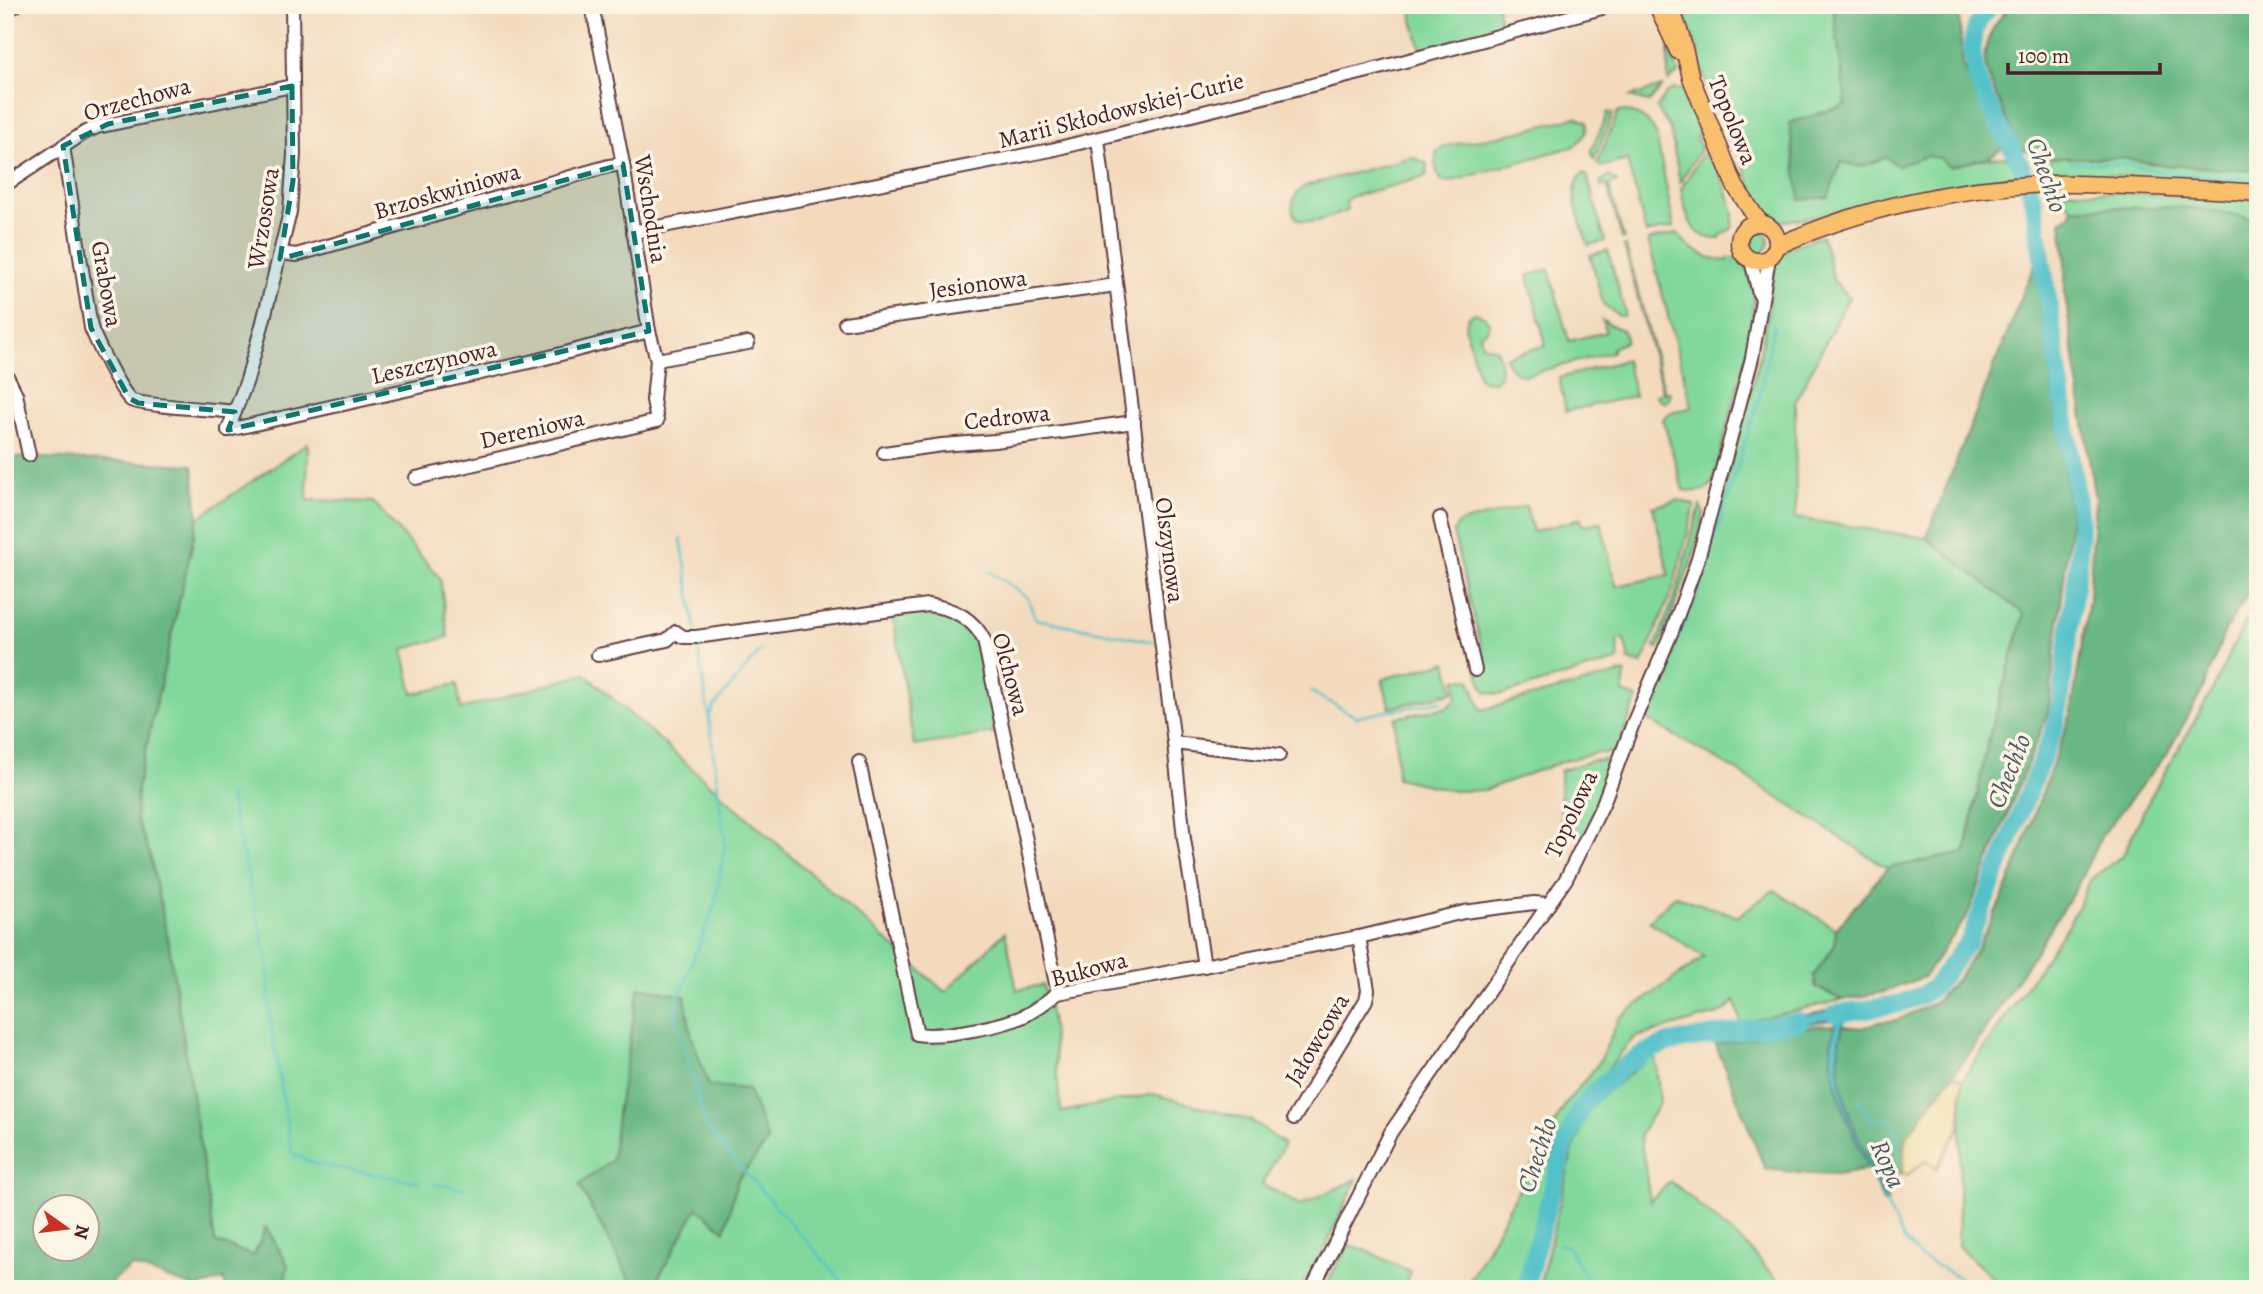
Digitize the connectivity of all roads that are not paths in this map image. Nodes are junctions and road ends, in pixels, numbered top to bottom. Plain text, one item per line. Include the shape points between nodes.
1 (14, 5) edge
2 (292, 5) edge
3 (593, 5) edge
4 (1613, 5) edge
5 (1657, 5) edge
6 (1670, 5) edge
7 (5, 8) edge
8 (1689, 72) junction
9 (292, 86) junction
10 (1098, 139) junction
11 (63, 146) junction
12 (623, 164) junction
13 (5, 185) edge
14 (1735, 186) junction
15 (2258, 193) edge
16 (1742, 230) junction
17 (633, 232) junction
18 (1770, 239) junction
19 (281, 253) junction
20 (1751, 260) junction
21 (1116, 285) junction
22 (1762, 308) junction
23 (845, 323) dead end
24 (649, 331) junction
25 (748, 343) dead end
26 (657, 360) junction
27 (5, 372) edge
28 (235, 412) junction
29 (657, 421) joint
30 (1133, 422) junction
31 (228, 430) joint
32 (884, 453) dead end
33 (29, 455) dead end
34 (416, 478) dead end
35 (1440, 518) dead end
36 (598, 655) dead end
37 (1475, 670) dead end
38 (1174, 743) junction
39 (1279, 755) dead end
40 (859, 762) dead end
41 (1549, 904) junction
42 (1359, 937) junction
43 (1204, 965) junction
44 (1058, 993) junction
45 (1294, 1118) dead end
46 (1311, 1289) edge

1 - 7 main road
2 - 9 street, Wrzosowa
3 - 12 street, Wschodnia
4 - 10 street, Marii Skłodowskiej-Curie
5 - 8 main road, Topolowa
6 - 8 main road, Topolowa
8 - 14 main road, Topolowa
9 - 11 street, Orzechowa via 108,124
9 - 19 street, Wrzosowa via 293,181
10 - 17 street, Marii Skłodowskiej-Curie
10 - 21 street, Olszynowa
11 - 13 street, Orzechowa
11 - 28 street, Grabowa via 91,328 129,398 145,404
12 - 17 street, Wschodnia
12 - 19 street, Brzoskwiniowa via 296,255
14 - 16 main road, Topolowa
14 - 18 main road, Topolowa
15 - 18 main road via 2048,184 2004,188 1937,197
16 - 18 main road via 1748,225
16 - 20 main road via 1740,247
17 - 24 street, Wschodnia
18 - 20 main road via 1760,261
18 - 22 street, Topolowa
19 - 28 street, Wrzosowa
20 - 22 street, Topolowa
21 - 23 street, Jesionowa
21 - 30 street, Olszynowa
22 - 41 street, Topolowa via 1714,503 1685,595 1603,804 1577,860
24 - 26 street, Wschodnia
24 - 31 street, Leszczynowa
25 - 26 street
26 - 29 street, Wschodnia via 653,400
27 - 33 street via 16,394
28 - 31 street, Wrzosowa
29 - 34 street, Dereniowa
30 - 32 street, Cedrowa
30 - 38 street, Olszynowa
35 - 37 street
36 - 44 street, Olchowa via 667,640 676,632 696,637 928,605 973,622 984,640
38 - 39 street
38 - 43 street, Olszynowa
40 - 44 street, Bukowa via 917,1034 932,1036 1012,1021
41 - 42 street, Bukowa via 1464,912
41 - 46 street, Topolowa via 1391,1132
42 - 43 street, Bukowa
42 - 45 street, Jałowcowa via 1366,1000
43 - 44 street, Bukowa

